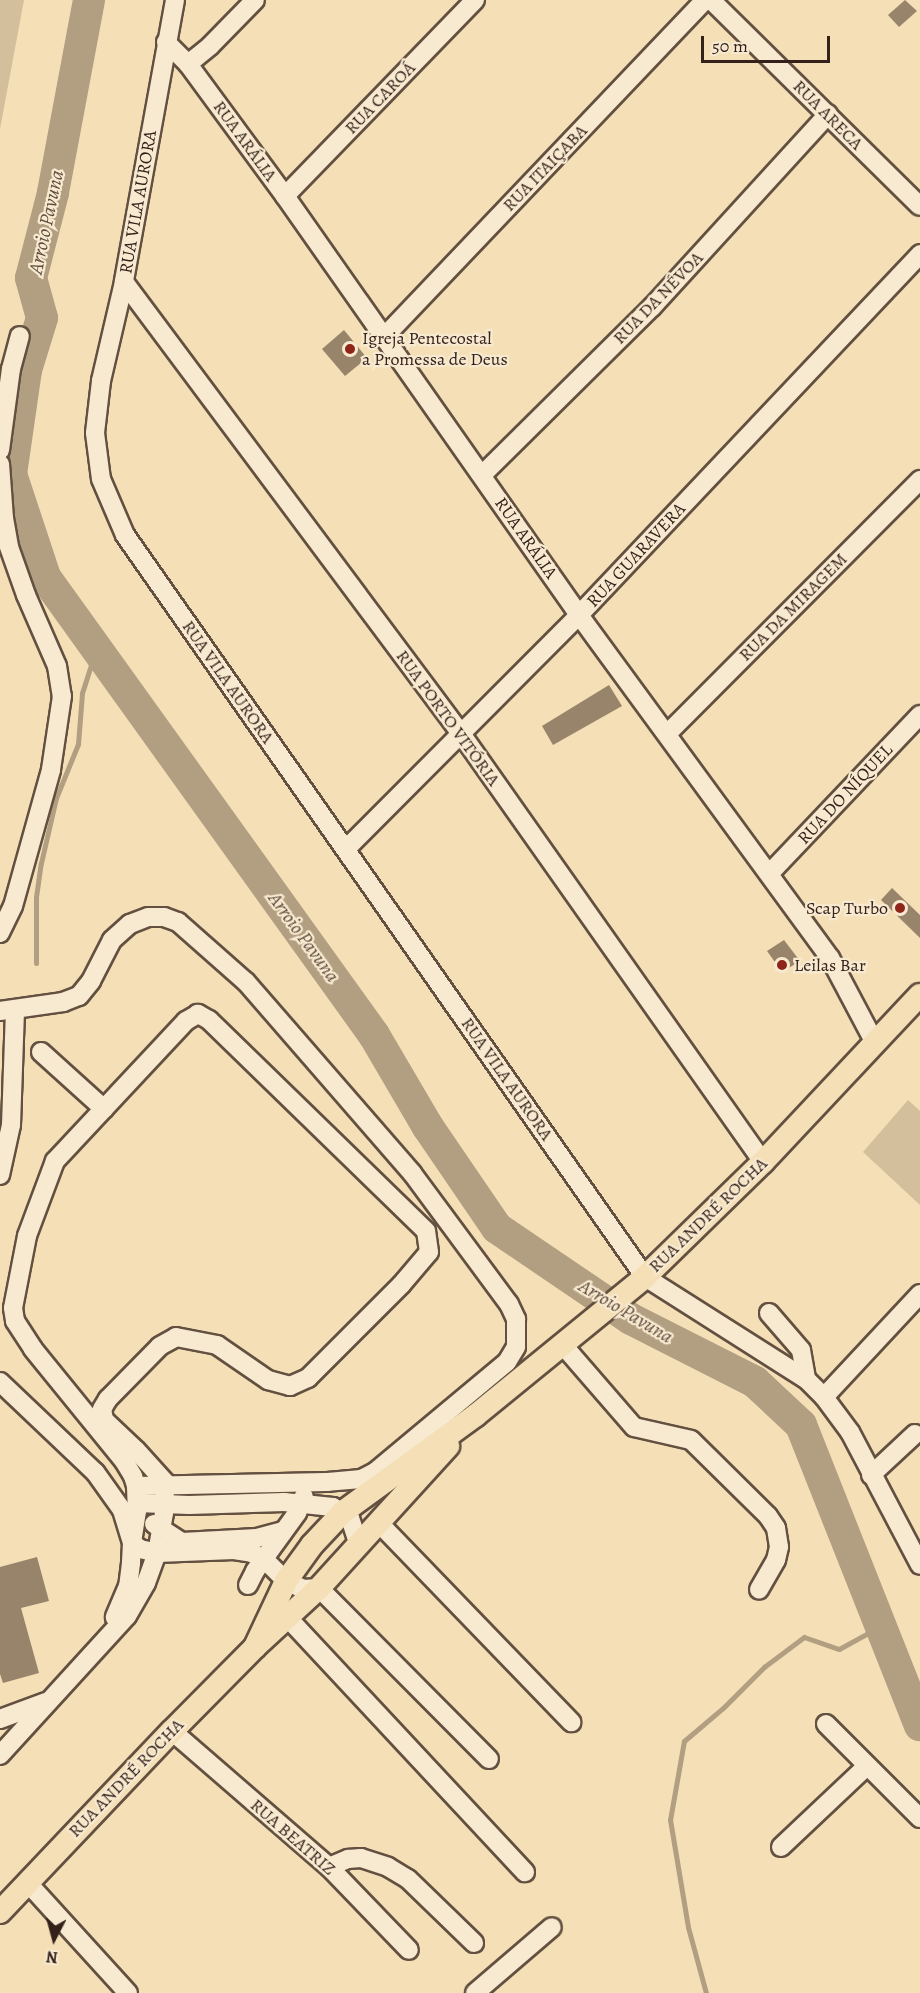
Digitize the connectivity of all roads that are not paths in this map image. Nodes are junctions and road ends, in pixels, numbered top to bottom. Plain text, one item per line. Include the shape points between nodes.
1 (175, 0) edge
2 (255, 0) edge
3 (475, 0) edge
4 (705, 0) edge
5 (711, 0) edge
6 (166, 42) junction
7 (188, 64) junction
8 (828, 114) junction
9 (285, 196) junction
10 (920, 206) edge
11 (920, 254) edge
12 (124, 282) junction
13 (20, 336) dead end
14 (385, 336) junction
15 (0, 450) edge
16 (0, 464) edge
17 (482, 475) junction
18 (920, 480) edge
19 (579, 615) junction
20 (920, 715) edge
21 (667, 734) junction
22 (462, 735) junction
23 (346, 849) junction
24 (770, 873) junction
25 (0, 933) edge
26 (920, 995) edge
27 (7, 1011) edge
28 (874, 1041) junction
29 (41, 1052) dead end
30 (104, 1109) junction
31 (763, 1162) junction
32 (0, 1175) edge
33 (642, 1279) junction
34 (920, 1294) edge
35 (769, 1313) dead end
36 (562, 1344) junction
37 (806, 1379) junction
38 (0, 1382) edge
39 (824, 1397) junction
40 (108, 1399) junction
41 (81, 1410) junction
42 (476, 1415) junction
43 (915, 1434) dead end
44 (95, 1472) junction
45 (872, 1475) junction
46 (320, 1482) junction
47 (166, 1486) junction
48 (137, 1494) junction
49 (310, 1504) junction
50 (165, 1505) junction
51 (343, 1512) junction
52 (379, 1523) junction
53 (162, 1531) junction
54 (283, 1531) junction
55 (132, 1543) junction
56 (359, 1546) junction
57 (157, 1553) junction
58 (920, 1565) edge
59 (252, 1573) junction
60 (286, 1581) junction
61 (319, 1588) junction
62 (759, 1590) dead end
63 (287, 1617) junction
64 (102, 1643) junction
65 (255, 1647) junction
66 (52, 1700) junction
67 (0, 1719) edge
68 (572, 1722) dead end
69 (826, 1724) dead end
70 (172, 1731) junction
71 (0, 1755) edge
72 (489, 1759) dead end
73 (867, 1766) junction
74 (920, 1818) edge
75 (781, 1846) dead end
76 (329, 1867) junction
77 (525, 1872) dead end
78 (27, 1882) junction
79 (0, 1912) edge
80 (552, 1927) dead end
81 (474, 1943) dead end
82 (409, 1950) dead end
83 (128, 1993) edge
84 (475, 1993) edge

1 - 6 street, RUA VILA AURORA
2 - 7 street
3 - 9 street, RUA CAROÁ
4 - 14 street, RUA ITAIÇABA
5 - 8 street, RUA ARECA
6 - 7 street, RUA ARÁLIA
6 - 12 street, RUA VILA AURORA
7 - 9 street, RUA ARÁLIA
8 - 10 street, RUA ARECA
8 - 17 street, RUA DA NÉVOA via 652,307
9 - 14 street, RUA ARÁLIA
11 - 19 street, RUA GUARAVERA
12 - 22 street, RUA PORTO VITÓRIA
12 - 23 street, RUA VILA AURORA via 100,381 95,433 101,479 125,536
13 - 15 street via 11,369
14 - 17 street, RUA ARÁLIA
16 - 25 street via 9,547 57,666 62,696 51,770 14,906
17 - 19 street, RUA ARÁLIA
18 - 21 street, RUA DA MIRAGEM
19 - 21 street, RUA ARÁLIA
19 - 22 street, RUA GUARAVERA
20 - 24 street, RUA DO NÍQUEL
21 - 24 street, RUA ARÁLIA
22 - 23 street, RUA GUARAVERA
22 - 31 street, RUA PORTO VITÓRIA
23 - 33 street, RUA VILA AURORA
24 - 28 street, RUA ARÁLIA via 831,958
26 - 28 main road, RUA ANDRÉ ROCHA
27 - 32 street via 11,1125
27 - 46 street via 79,996 112,940 130,924 148,917 178,922 246,982 412,1173 509,1304 517,1334 516,1347 507,1362 375,1472 361,1479
28 - 31 main road, RUA ANDRÉ ROCHA
29 - 30 street
30 - 40 street via 186,1021 192,1016 204,1016 426,1231 429,1246 429,1252 411,1274 308,1378 290,1386 268,1380 217,1345 176,1337 160,1346
30 - 41 street via 55,1161 27,1236 13,1308 15,1321 33,1349
31 - 33 main road, RUA ANDRÉ ROCHA
33 - 36 main road, RUA ANDRÉ ROCHA
33 - 37 street
34 - 39 street
35 - 37 street via 801,1350
36 - 42 main road, RUA ANDRÉ ROCHA
36 - 62 street via 634,1427 691,1440 768,1516 776,1528 779,1547
37 - 39 street
38 - 44 street
39 - 45 street via 850,1432
40 - 41 street
40 - 47 street via 102,1409 104,1420
41 - 48 street via 124,1461
42 - 51 main road, RUA ANDRÉ ROCHA
42 - 52 main road, RUA ANDRÉ ROCHA
43 - 45 street
44 - 48 street
44 - 55 street via 116,1499
45 - 58 street
46 - 47 street
46 - 49 street
47 - 48 street
47 - 50 street
48 - 50 street
48 - 53 street
48 - 55 street
49 - 50 street
49 - 51 street
49 - 54 street
50 - 53 street
51 - 56 street via 353,1524
51 - 60 main road, RUA ANDRÉ ROCHA
52 - 56 main road, RUA ANDRÉ ROCHA
52 - 68 street
53 - 54 street via 182,1542 257,1538
53 - 57 street
54 - 59 street
55 - 57 street
55 - 64 street via 128,1586
56 - 61 main road, RUA ANDRÉ ROCHA
57 - 59 street via 252,1552
57 - 64 street via 127,1616
59 - 60 street
60 - 61 street via 303,1589
60 - 65 main road, RUA ANDRÉ ROCHA
61 - 63 main road, RUA ANDRÉ ROCHA
61 - 72 street
63 - 65 main road, RUA ANDRÉ ROCHA
63 - 77 street
64 - 66 street
65 - 70 main road, RUA ANDRÉ ROCHA
66 - 67 street
66 - 71 street
69 - 73 street
70 - 76 street, RUA BEATRIZ
70 - 78 main road, RUA ANDRÉ ROCHA
73 - 74 street
73 - 75 street
76 - 81 street via 348,1858 361,1858 388,1867 408,1879
76 - 82 street, RUA BEATRIZ
78 - 79 main road, RUA ANDRÉ ROCHA
78 - 83 street
80 - 84 street

